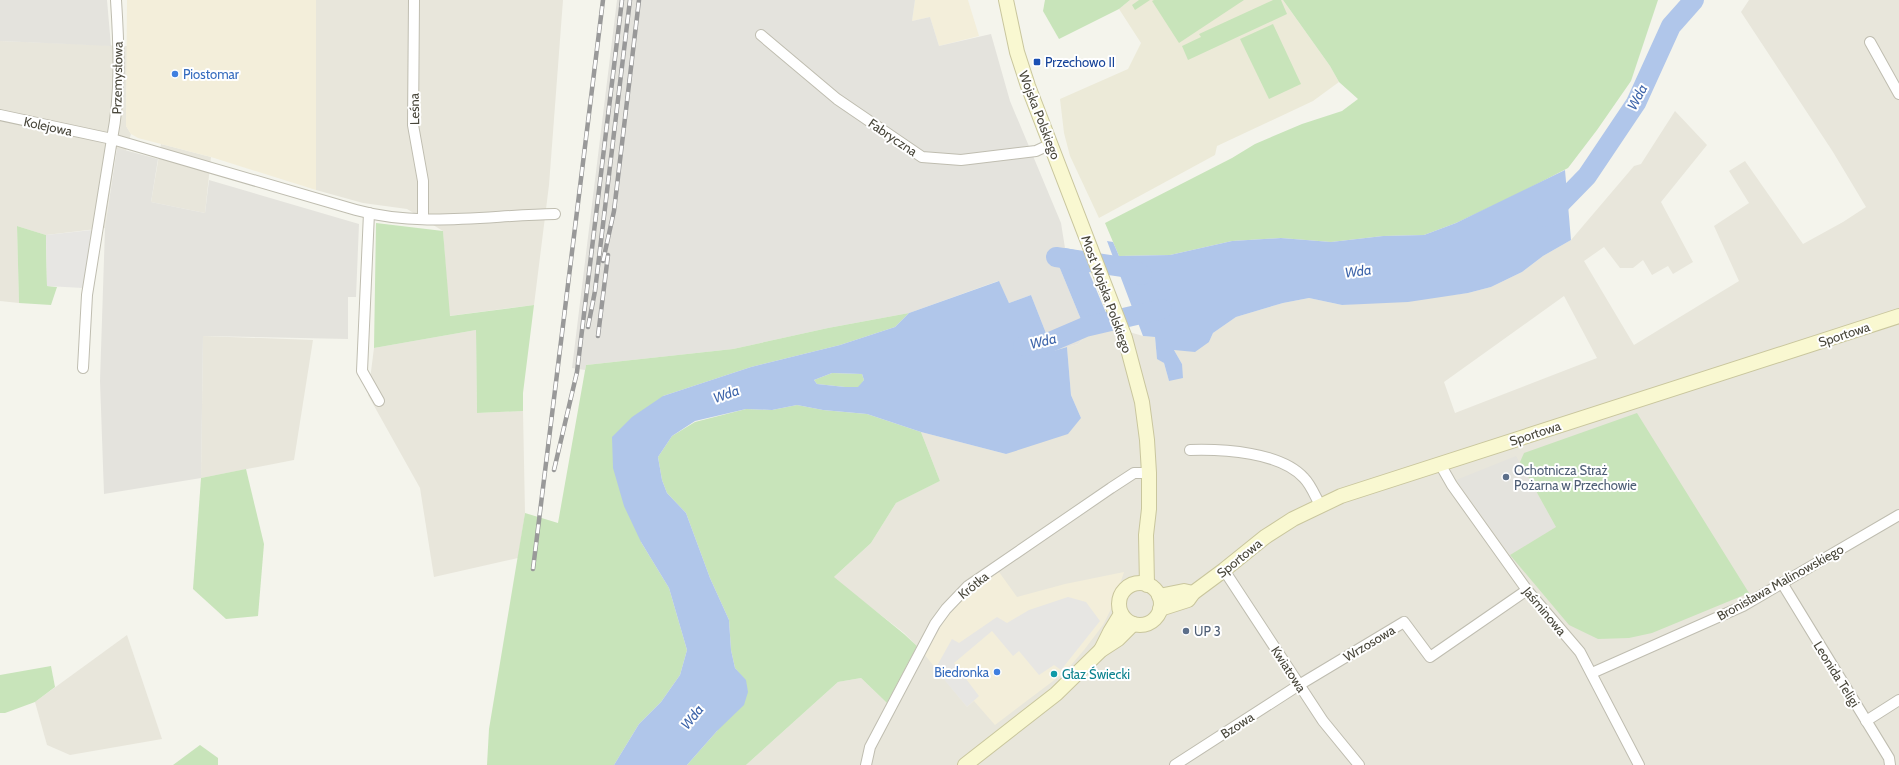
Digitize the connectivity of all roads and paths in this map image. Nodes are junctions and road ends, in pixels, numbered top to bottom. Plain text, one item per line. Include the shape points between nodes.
1 (116, 0) edge
2 (414, 0) edge
3 (1006, 0) edge
4 (761, 36) dead end
5 (1870, 42) dead end
6 (1899, 94) edge
7 (0, 115) edge
8 (112, 139) junction
9 (1051, 144) junction
10 (369, 213) junction
11 (555, 214) dead end
12 (422, 218) junction
13 (1083, 227) joint
14 (1899, 316) edge
15 (83, 368) dead end
16 (379, 402) dead end
17 (1190, 450) dead end
18 (1440, 464) junction
19 (1149, 473) junction
20 (1320, 505) junction
21 (1899, 515) edge
22 (1224, 570) junction
23 (1782, 583) junction
24 (1140, 584) junction
25 (1527, 590) junction
26 (1159, 603) junction
27 (1121, 614) junction
28 (1133, 624) junction
29 (1101, 650) junction
30 (1592, 673) junction
31 (1299, 685) junction
32 (1899, 700) edge
33 (1866, 721) junction
34 (1893, 760) edge
35 (866, 765) edge
36 (965, 765) edge
37 (1175, 765) edge
38 (1358, 765) edge
39 (1638, 765) edge

1 - 8 street, Przemysłowa via 118,89
2 - 12 street, Leśna via 413,125 424,181
3 - 9 street, Wojska Polskiego via 1017,52
4 - 9 street, Fabryczna via 837,99 922,156 961,160 1036,150
5 - 6 street
7 - 8 street, Kolejowa
8 - 10 street
8 - 15 street, Przemysłowa via 87,295
9 - 13 street, Wojska Polskiego
10 - 12 street via 386,217
10 - 16 street via 362,371
11 - 12 street via 514,214 453,220
13 - 19 street, Most Wojska Polskiego via 1132,361 1142,402
14 - 18 street, Sportowa
17 - 20 street via 1217,449 1243,452 1287,464 1305,478
18 - 20 street, Sportowa via 1340,496
18 - 25 street, Jaśminowa via 1452,486
19 - 24 street via 1149,509
19 - 35 street, Krótka via 1134,473 968,586 935,624 870,747
20 - 22 street, Sportowa via 1265,537
21 - 23 street, Bronisława Malinowskiego
22 - 26 street, Sportowa via 1193,593 1184,591
22 - 31 street, Kwiatowa
23 - 30 street, Bronisława Malinowskiego via 1743,606
23 - 33 street, Leonida Teligi
24 - 26 street via 1154,589
24 - 27 street via 1128,587 1120,597
25 - 30 street, Jaśminowa via 1580,652
25 - 31 street, Wrzosowa via 1430,657 1404,622
26 - 28 street via 1156,617 1141,625
27 - 28 street
27 - 29 street
28 - 29 street via 1118,639
29 - 36 street via 1056,694
30 - 39 street, Jaśminowa
31 - 37 street, Bzowa
31 - 38 street, Kwiatowa via 1323,721
32 - 33 street
33 - 34 street, Leonida Teligi

